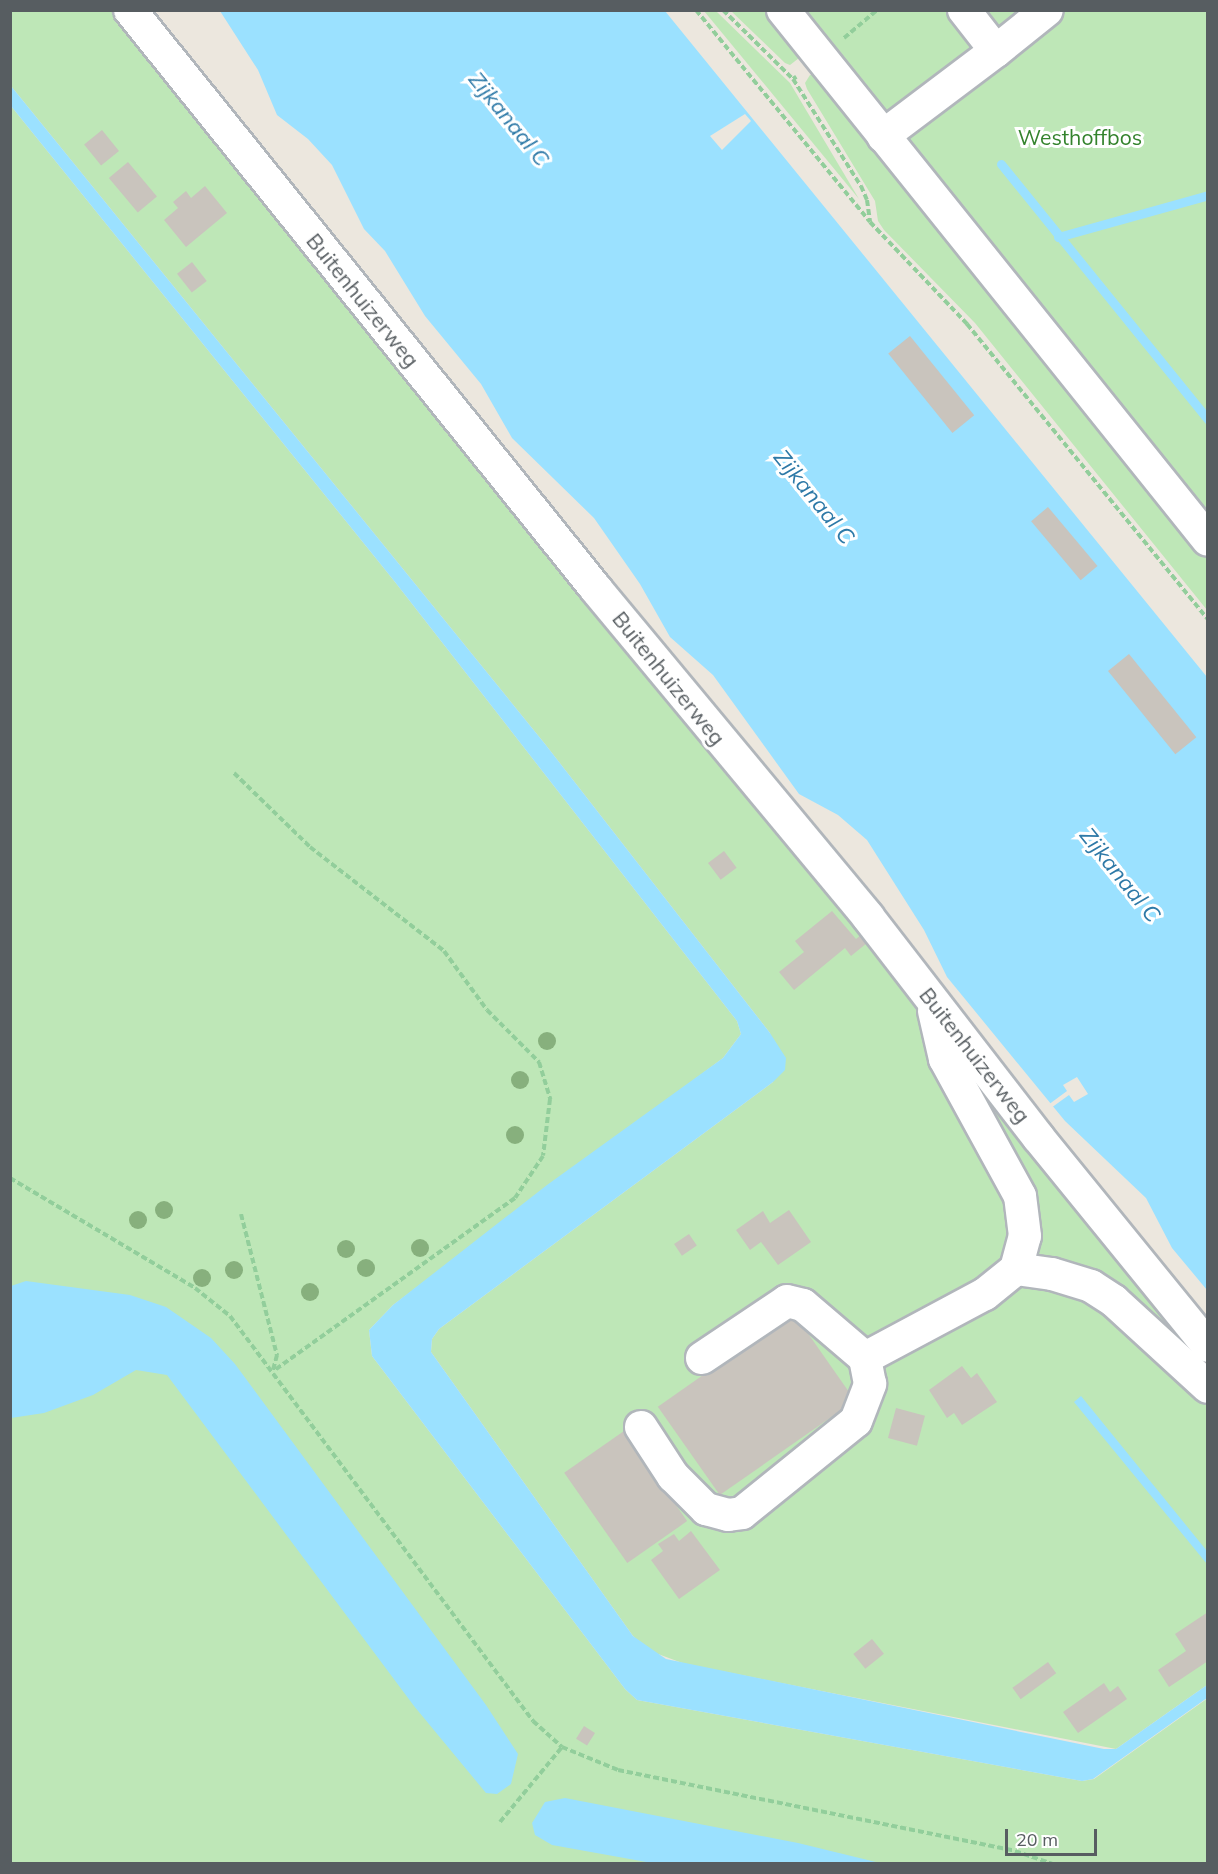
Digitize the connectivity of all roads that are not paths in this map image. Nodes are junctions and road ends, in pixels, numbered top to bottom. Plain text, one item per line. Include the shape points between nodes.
1 (129, 10) edge
2 (783, 10) edge
3 (964, 10) edge
4 (1047, 10) edge
5 (996, 51) junction
6 (883, 136) junction
7 (1208, 540) edge
8 (932, 1000) junction
9 (1016, 1269) junction
10 (1208, 1346) edge
11 (865, 1358) junction
12 (702, 1359) dead end
13 (1208, 1387) edge
14 (641, 1426) dead end

1 - 8 street, Buitenhuizerweg
2 - 6 street
3 - 5 street
4 - 5 street
5 - 6 street
6 - 7 street
8 - 9 street via 945,1059 1020,1197 1024,1236
8 - 10 street, Buitenhuizerweg
9 - 11 street via 985,1293
9 - 13 street via 1091,1286 1114,1301
11 - 12 street via 810,1310 787,1301
11 - 14 street via 870,1384 856,1421 742,1513 728,1515 706,1509 673,1476

